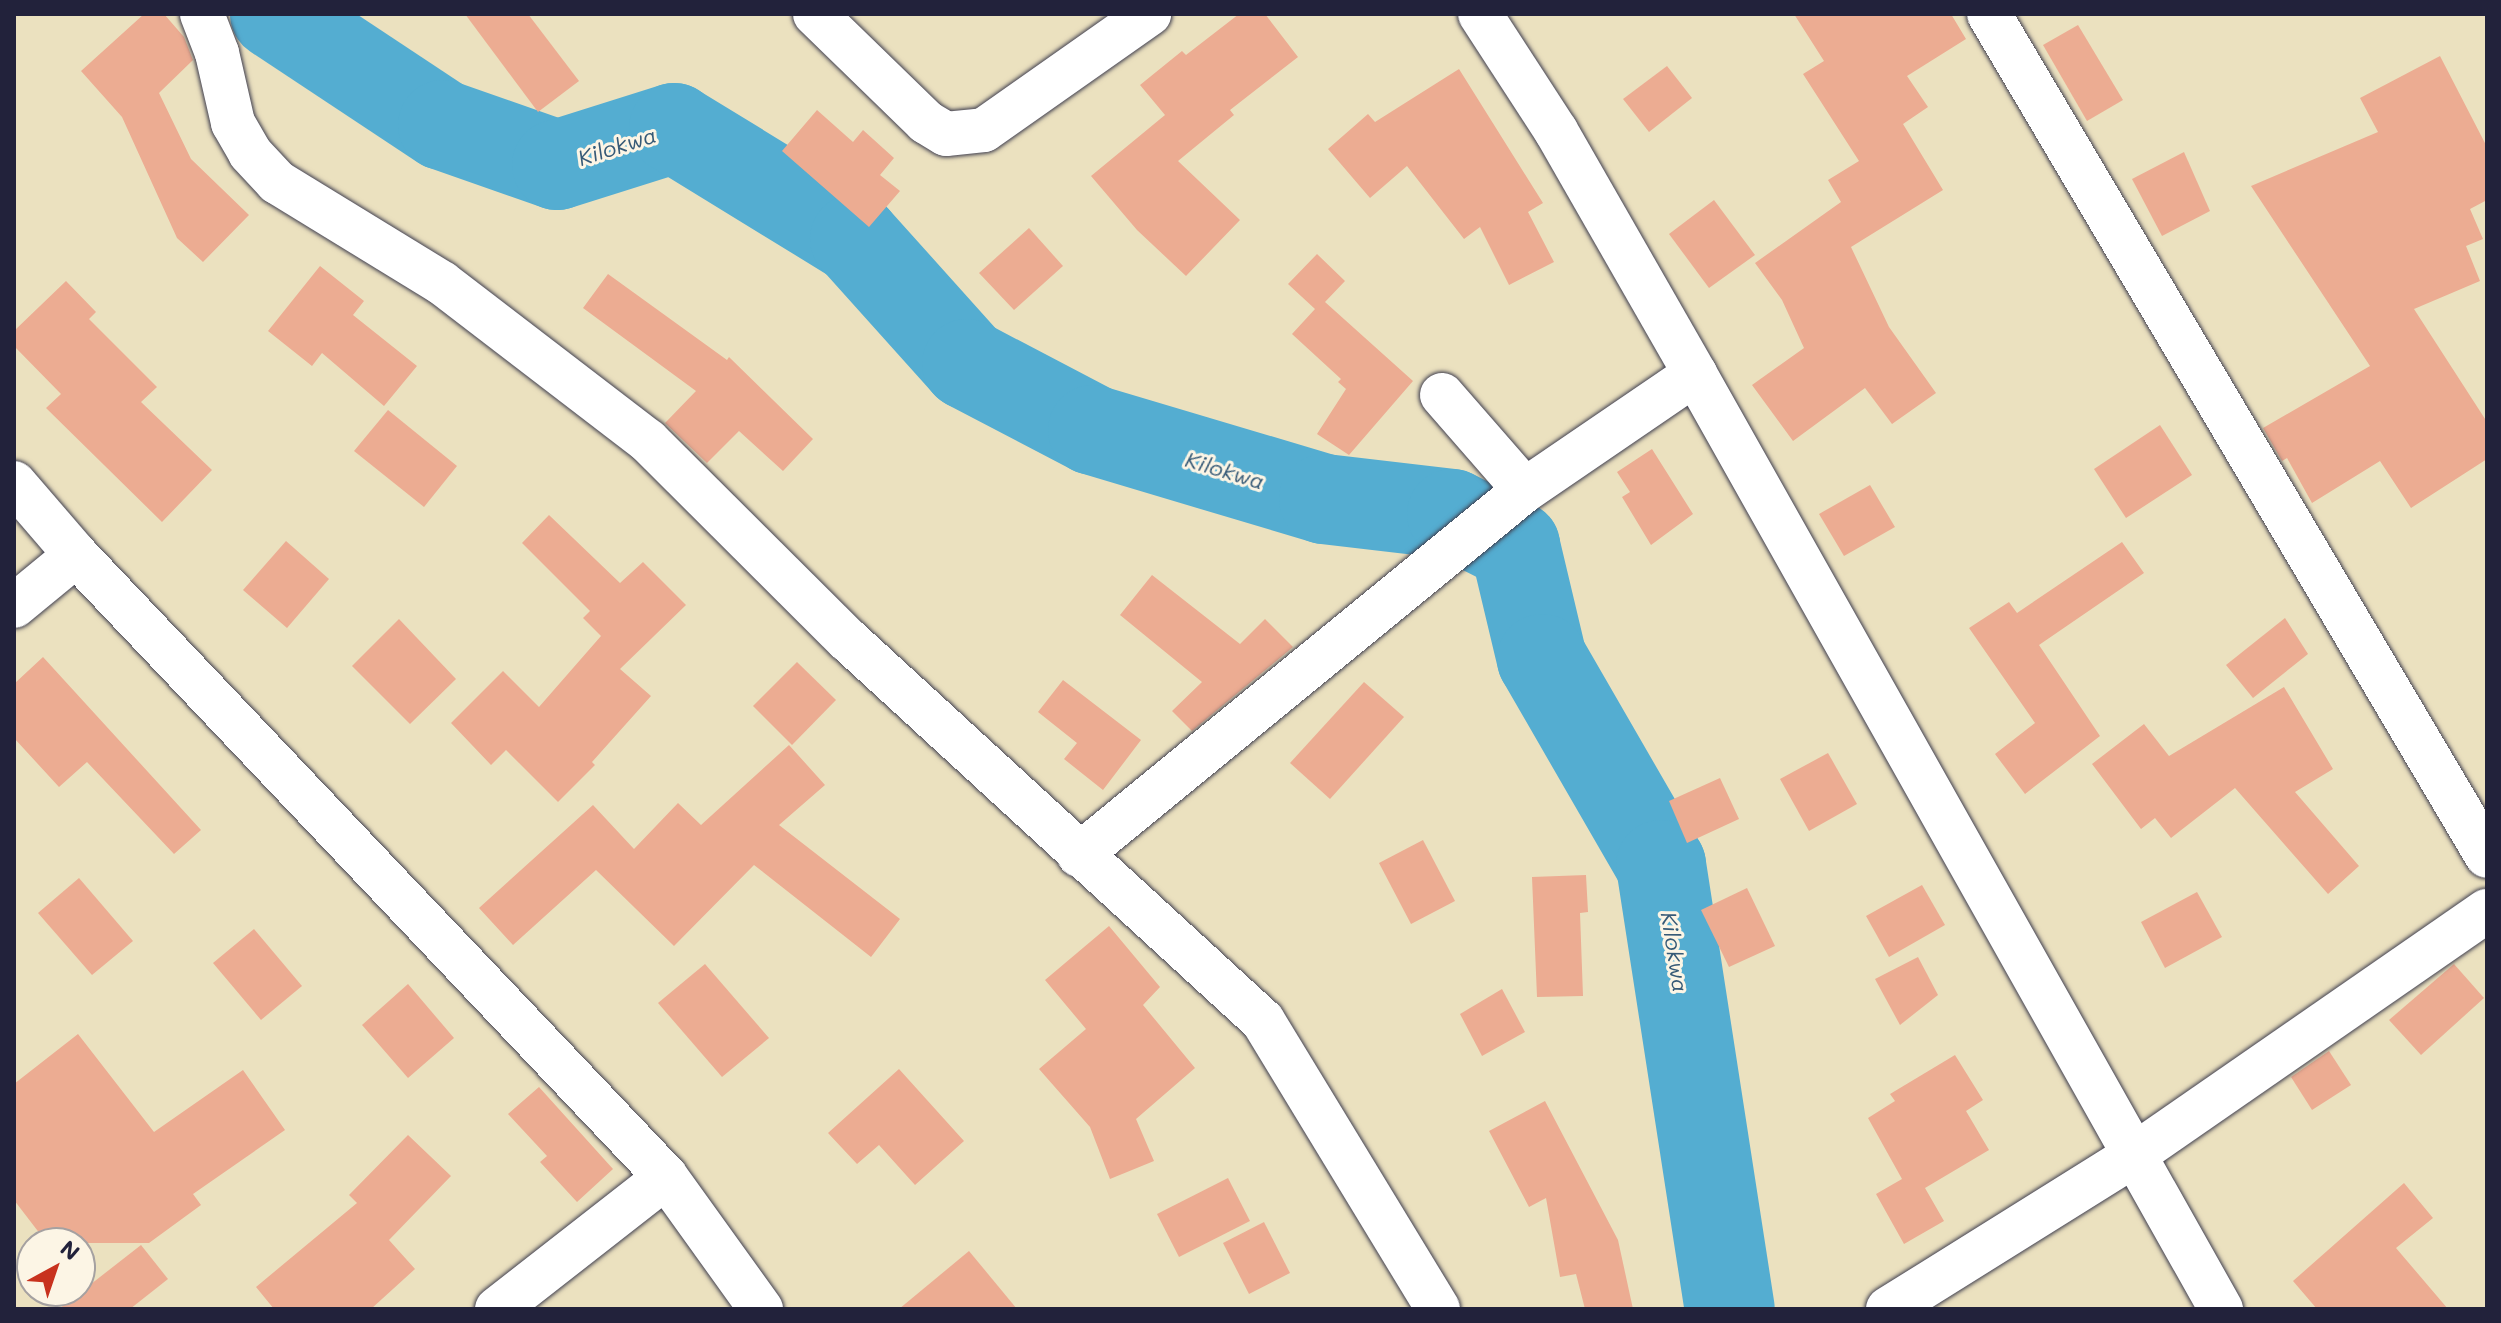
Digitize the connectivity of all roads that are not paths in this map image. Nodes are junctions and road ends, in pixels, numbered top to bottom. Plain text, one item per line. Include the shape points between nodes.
1 (202, 14) edge
2 (815, 14) edge
3 (1149, 14) edge
4 (1480, 14) edge
5 (1989, 14) edge
6 (1695, 374) junction
7 (1442, 395) dead end
8 (14, 483) edge
9 (1515, 497) junction
10 (76, 555) junction
11 (14, 606) edge
12 (1079, 855) junction
13 (2487, 856) edge
14 (2487, 911) edge
15 (2134, 1155) junction
16 (666, 1177) junction
17 (497, 1309) edge
18 (761, 1309) edge
19 (1438, 1309) edge
20 (1888, 1309) edge
21 (2221, 1309) edge

1 - 12 street via 233,123 250,153 277,182 442,283 648,441 848,640
2 - 3 street via 926,122 946,134 984,130
4 - 6 street via 1556,131
5 - 13 street
6 - 9 street
6 - 15 street
7 - 9 street
8 - 10 street
9 - 12 street
10 - 11 street
10 - 16 street
12 - 19 street via 1263,1021
14 - 15 street
15 - 20 street
15 - 21 street
16 - 17 street
16 - 18 street

